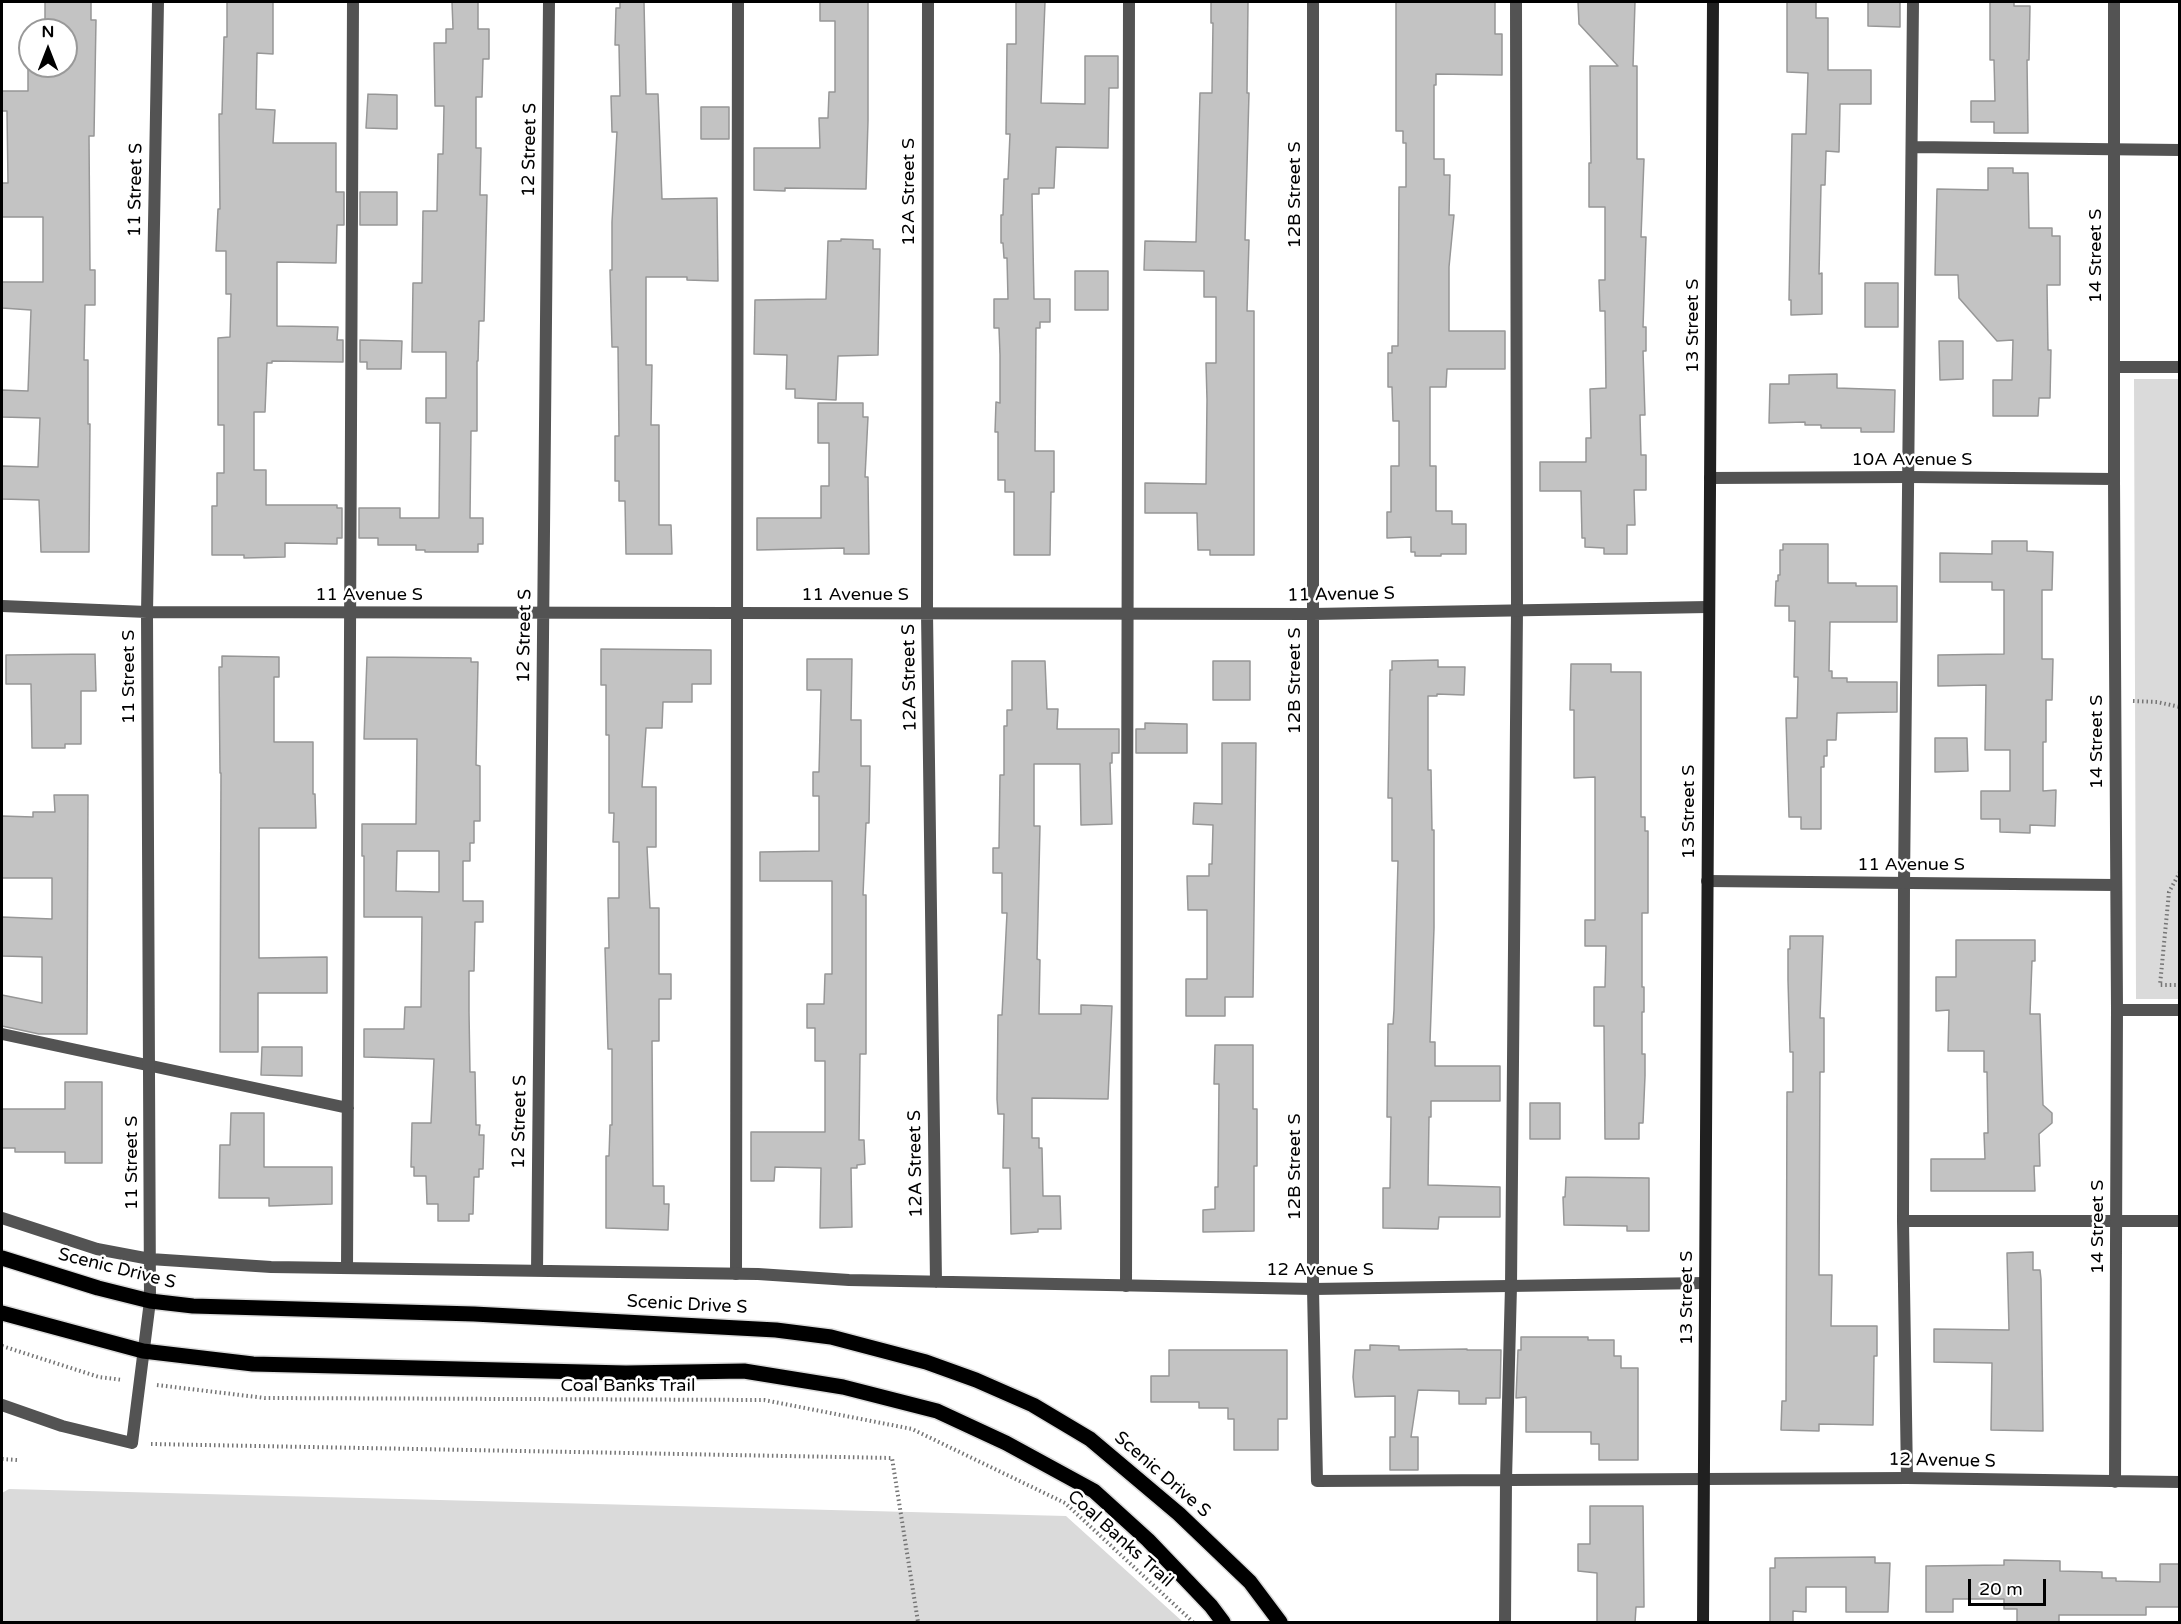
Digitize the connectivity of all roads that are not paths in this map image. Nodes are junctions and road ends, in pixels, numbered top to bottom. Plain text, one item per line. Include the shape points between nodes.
1 (158, 2) edge
2 (353, 2) edge
3 (549, 2) edge
4 (738, 2) edge
5 (928, 2) edge
6 (1129, 2) edge
7 (1313, 2) edge
8 (1515, 2) edge
9 (1713, 2) edge
10 (1913, 2) edge
11 (2114, 2) edge
12 (1912, 147) junction
13 (2114, 150) junction
14 (2180, 150) edge
15 (2115, 367) junction
16 (2180, 367) edge
17 (1909, 477) junction
18 (1710, 478) junction
19 (2114, 479) junction
20 (2, 606) edge
21 (1708, 607) junction
22 (1516, 610) junction
23 (147, 612) junction
24 (351, 613) junction
25 (543, 613) junction
26 (737, 613) junction
27 (927, 614) junction
28 (1128, 614) junction
29 (1313, 614) junction
30 (1707, 882) junction
31 (1904, 883) junction
32 (2115, 885) junction
33 (2117, 1011) junction
34 (2180, 1011) edge
35 (2, 1034) edge
36 (149, 1066) junction
37 (348, 1108) junction
38 (2, 1218) edge
39 (1903, 1221) junction
40 (2116, 1221) junction
41 (2180, 1221) edge
42 (2, 1258) edge
43 (150, 1259) junction
44 (347, 1268) junction
45 (537, 1271) junction
46 (736, 1274) junction
47 (936, 1282) junction
48 (1705, 1283) junction
49 (1126, 1286) junction
50 (1511, 1286) junction
51 (1313, 1289) junction
52 (150, 1301) junction
53 (2, 1313) edge
54 (143, 1351) junction
55 (2, 1405) edge
56 (1907, 1478) junction
57 (1704, 1479) junction
58 (1506, 1480) junction
59 (2115, 1482) junction
60 (2180, 1482) edge
61 (1222, 1623) edge
62 (1280, 1623) edge
63 (1505, 1623) edge
64 (1704, 1623) edge

1 - 23 street, 11 Street S
2 - 24 street
3 - 25 street, 12 Street S
4 - 26 street
5 - 27 street, 12A Street S
6 - 28 street
7 - 29 street, 12B Street S
8 - 22 street
9 - 18 street, 13 Street S
10 - 12 street
11 - 13 street, 14 Street S
12 - 13 street
12 - 17 street
13 - 14 street
13 - 15 street, 14 Street S
15 - 16 street
15 - 19 street, 14 Street S
17 - 18 street, 10A Avenue S
17 - 19 street, 10A Avenue S
17 - 31 street
18 - 21 street, 13 Street S
19 - 32 street, 14 Street S
20 - 23 street, 11 Avenue S
21 - 22 street, 11 Avenue S
21 - 30 street, 13 Street S
22 - 29 street, 11 Avenue S
22 - 50 street
23 - 24 street, 11 Avenue S
23 - 36 street, 11 Street S
24 - 25 street, 11 Avenue S
24 - 37 street
25 - 26 street, 11 Avenue S
25 - 45 street, 12 Street S
26 - 27 street, 11 Avenue S
26 - 46 street
27 - 28 street, 11 Avenue S
27 - 47 street, 12A Street S
28 - 29 street, 11 Avenue S
28 - 49 street
29 - 51 street, 12B Street S
30 - 31 street, 11 Avenue S
30 - 48 street, 13 Street S
31 - 32 street, 11 Avenue S
31 - 39 street
32 - 33 street, 14 Street S
33 - 34 street
33 - 40 street, 14 Street S
35 - 36 street
36 - 37 street
36 - 43 street, 11 Street S
37 - 44 street
38 - 43 street, Scenic Drive S via 97,1249
39 - 40 street
39 - 56 street
40 - 41 street
40 - 59 street, 14 Street S
42 - 52 main road, Scenic Drive S
43 - 44 street, Scenic Drive S
43 - 52 street, 11 Street S
44 - 45 street, Scenic Drive S
45 - 46 street, Scenic Drive S
46 - 47 street, Scenic Drive S
47 - 49 street, 12 Avenue S
48 - 50 street, 12 Avenue S
48 - 57 street, 13 Street S
49 - 51 street, 12 Avenue S
50 - 51 street, 12 Avenue S
50 - 58 street
51 - 58 street, 12B Street S via 1317,1481
52 - 54 street, 11 Street S
52 - 62 main road, Scenic Drive S via 193,1306 474,1314 776,1330 831,1337 926,1362 1033,1405 1090,1439 1179,1514 1250,1582
53 - 54 main road
54 - 55 street, 11 Street S via 132,1443 62,1426
54 - 61 main road via 253,1364 626,1373 744,1371 843,1387 937,1412 1006,1443 1094,1491 1148,1540
56 - 57 street, 12 Avenue S
56 - 59 street, 12 Avenue S
57 - 58 street, 12 Avenue S
57 - 64 street, 13 Street S
58 - 63 street
59 - 60 street, 12 Avenue S

